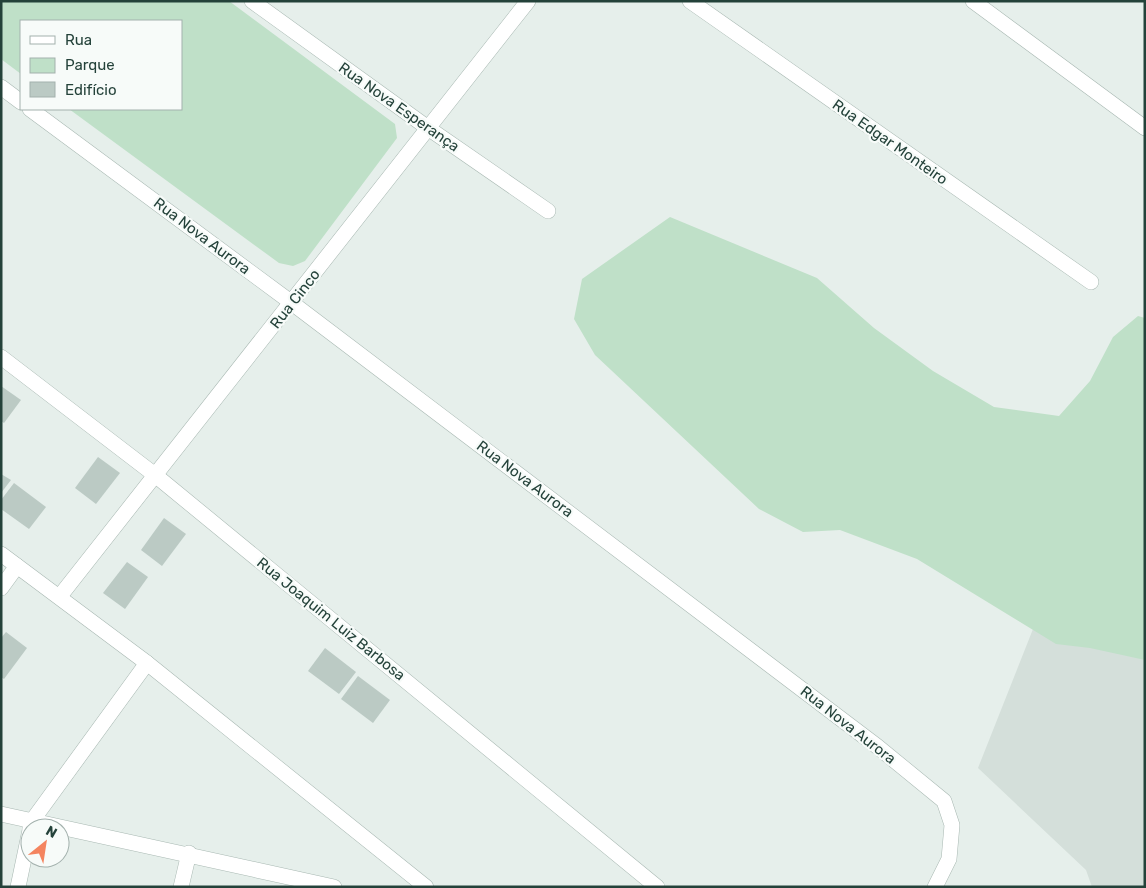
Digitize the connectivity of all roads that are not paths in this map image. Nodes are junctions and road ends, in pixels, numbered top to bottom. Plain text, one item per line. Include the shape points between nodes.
1 (252, 1) edge
2 (528, 1) edge
3 (690, 1) edge
4 (972, 1) edge
5 (1, 87) edge
6 (20, 101) edge
7 (31, 110) edge
8 (428, 128) junction
9 (1145, 128) edge
10 (548, 211) dead end
11 (1091, 282) dead end
12 (292, 303) junction
13 (1, 356) edge
14 (155, 475) junction
15 (1, 554) edge
16 (17, 566) junction
17 (1, 588) edge
18 (60, 596) junction
19 (147, 663) junction
20 (1, 814) edge
21 (37, 818) edge
22 (20, 822) edge
23 (70, 833) edge
24 (189, 853) junction
25 (22, 868) edge
26 (18, 887) edge
27 (181, 887) edge
28 (334, 887) edge
29 (426, 887) edge
30 (657, 887) edge
31 (935, 887) edge

1 - 8 street, Rua Nova Esperança
2 - 8 street, Rua Cinco
3 - 11 street, Rua Edgar Monteiro
4 - 9 street
5 - 6 street
7 - 12 street, Rua Nova Aurora
8 - 10 street, Rua Nova Esperança
8 - 12 street, Rua Cinco
12 - 14 street, Rua Cinco
12 - 31 street, Rua Nova Aurora via 878,747 944,801 952,826 949,859
13 - 14 street, Rua Joaquim Luiz Barbosa
14 - 18 street, Rua Cinco
14 - 30 street, Rua Joaquim Luiz Barbosa
15 - 16 street
16 - 17 street
16 - 18 street
18 - 19 street
19 - 21 street
19 - 29 street
20 - 22 street
23 - 24 street
24 - 27 street
24 - 28 street
25 - 26 street

